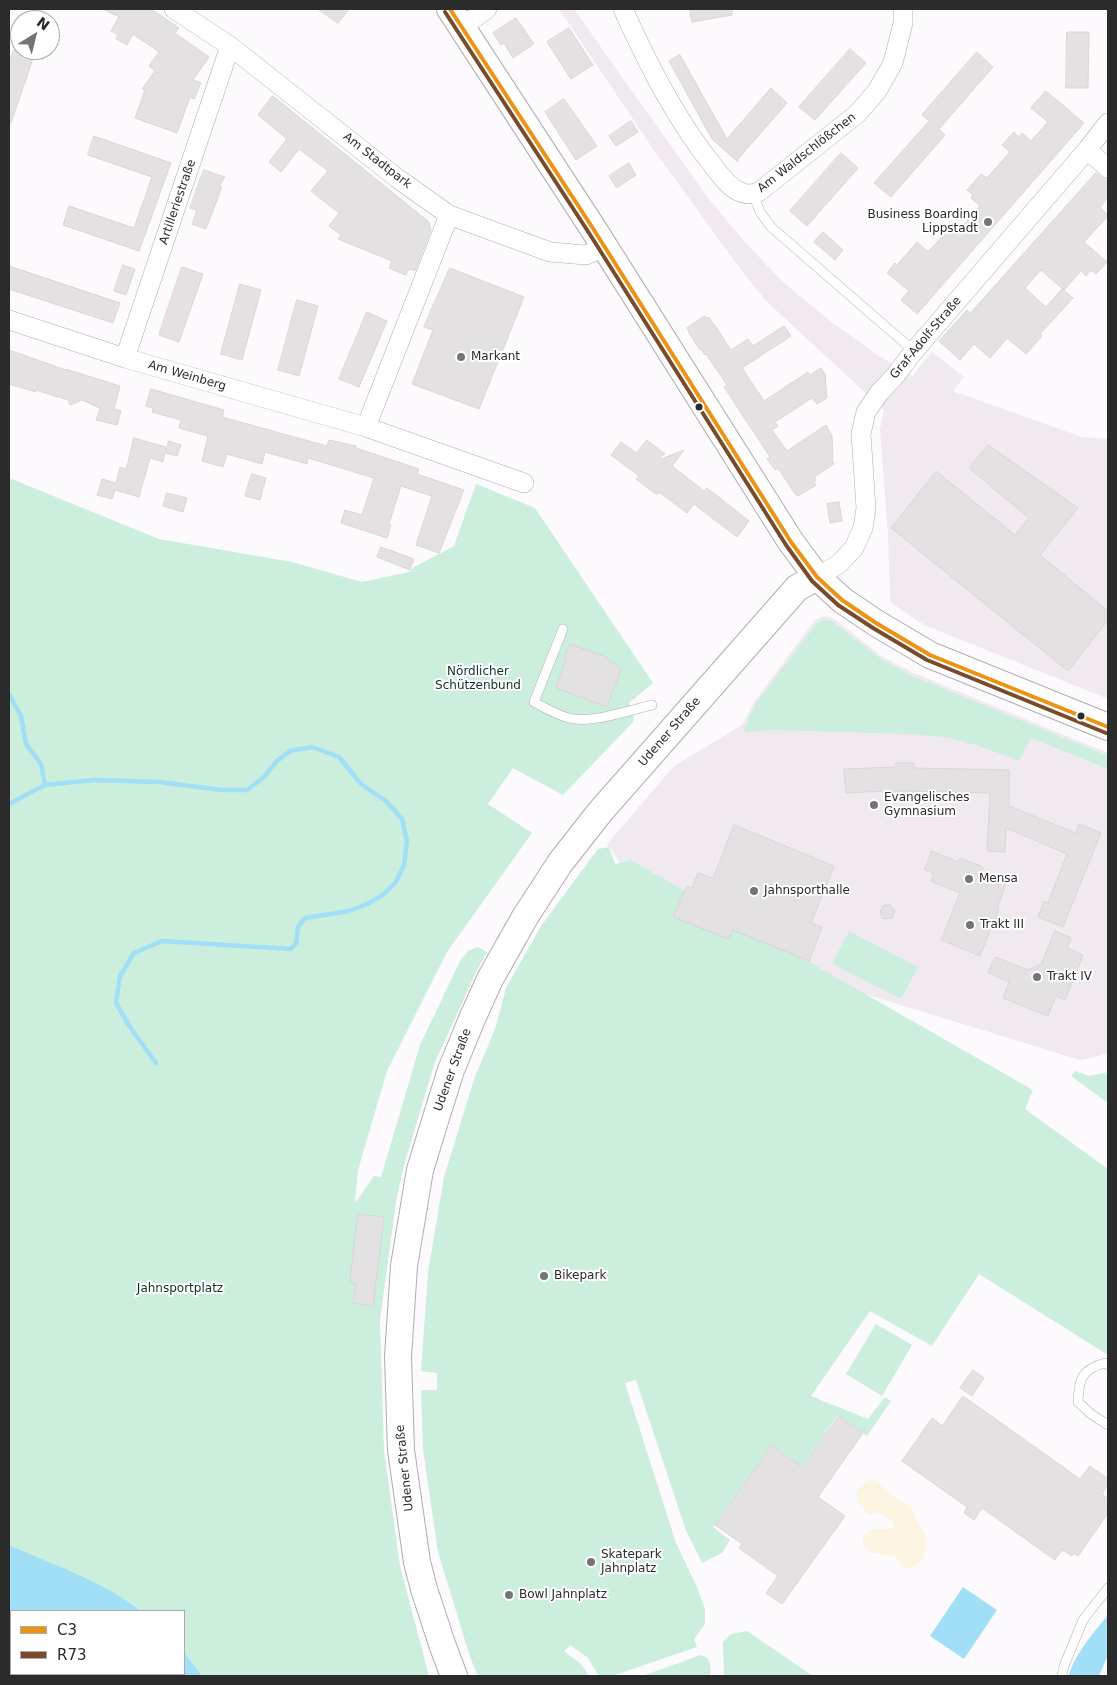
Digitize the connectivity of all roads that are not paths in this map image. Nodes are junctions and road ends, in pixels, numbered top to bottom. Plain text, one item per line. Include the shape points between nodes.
1 (174, 9) edge
2 (487, 9) edge
3 (624, 9) edge
4 (903, 9) edge
5 (456, 18) edge
6 (230, 46) junction
7 (1108, 123) edge
8 (1088, 150) junction
9 (1108, 168) edge
10 (753, 194) junction
11 (449, 215) junction
12 (605, 247) junction
13 (9, 320) edge
14 (914, 350) junction
15 (125, 358) junction
16 (366, 427) junction
17 (524, 483) dead end
18 (817, 577) junction
19 (563, 629) dead end
20 (652, 705) dead end
21 (1108, 727) edge
22 (1108, 1365) edge
23 (1108, 1425) edge
24 (1108, 1588) edge
25 (454, 1676) edge
26 (1062, 1676) edge

1 - 6 street, Am Stadtpark
2 - 5 street
3 - 10 street, Am Waldschlößchen via 641,48 696,145 730,186 744,194
4 - 10 street, Am Waldschlößchen via 904,23 893,63 877,91 857,114
5 - 12 main road
6 - 11 street, Am Stadtpark
6 - 15 street, Artilleriestraße
7 - 8 street, Graf-Adolf-Straße
8 - 9 street
8 - 14 street, Graf-Adolf-Straße
10 - 14 lane via 771,227
11 - 12 street, Am Stadtpark via 550,252 586,255
11 - 16 street
12 - 18 main road via 791,542
13 - 15 street, Am Weinberg
14 - 18 street, Graf-Adolf-Straße via 866,412 861,434 866,508 863,528 854,548 839,564
15 - 16 street, Am Weinberg
16 - 17 street, Am Weinberg
18 - 21 main road via 842,600 930,654
18 - 25 main road, Udener Straße via 797,588 600,812 560,863 525,916 490,979 451,1070 420,1170 404,1266 398,1357 401,1450 417,1562
19 - 20 lane via 534,702 570,718 597,718
22 - 23 lane via 1095,1365 1083,1374 1078,1402
24 - 26 lane via 1083,1620

